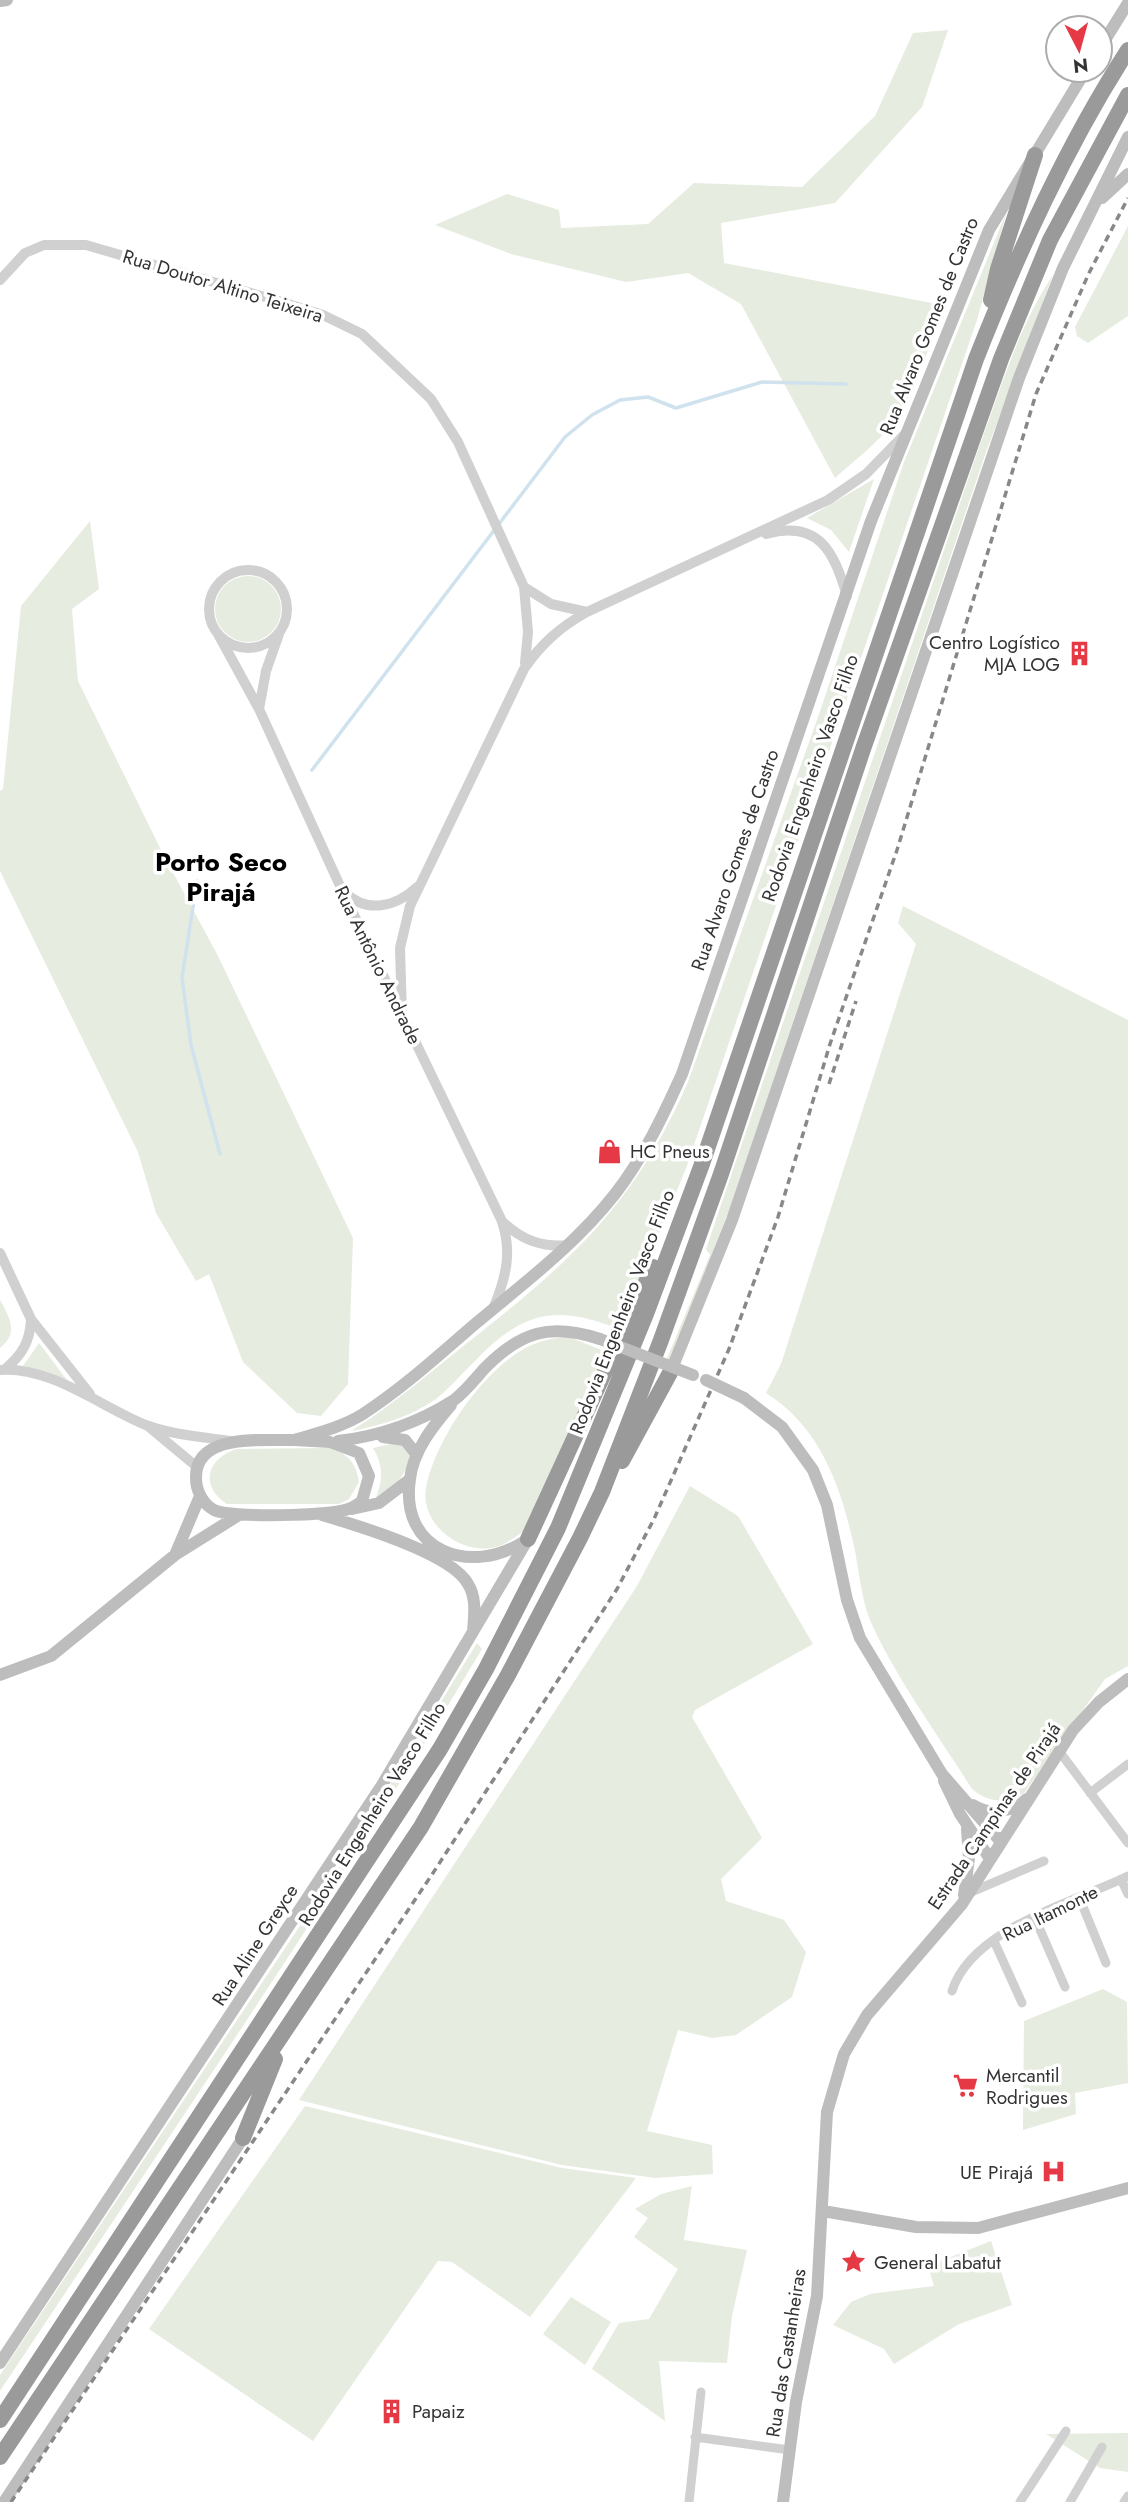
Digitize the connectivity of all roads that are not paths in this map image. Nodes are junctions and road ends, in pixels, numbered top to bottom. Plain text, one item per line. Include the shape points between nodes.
1 (7, 0) edge
2 (0, 1) edge
3 (1128, 3) edge
4 (1114, 26) edge
5 (1128, 50) edge
6 (1078, 84) edge
7 (1128, 94) edge
8 (1128, 137) edge
9 (1035, 155) junction
10 (1128, 174) edge
11 (1078, 238) junction
12 (0, 280) edge
13 (976, 359) junction
14 (906, 433) junction
15 (743, 540) junction
16 (524, 587) junction
17 (847, 596) junction
18 (587, 612) junction
19 (280, 631) junction
20 (218, 634) junction
21 (524, 669) junction
22 (260, 709) junction
23 (419, 886) junction
24 (341, 888) junction
25 (402, 1015) junction
26 (702, 1164) junction
27 (501, 1219) junction
28 (569, 1245) junction
29 (2, 1258) edge
30 (493, 1309) junction
31 (31, 1319) junction
32 (2, 1369) edge
33 (671, 1371) joint
34 (90, 1394) junction
35 (456, 1398) junction
36 (147, 1425) junction
37 (372, 1437) junction
38 (294, 1440) junction
39 (241, 1442) junction
40 (330, 1442) junction
41 (417, 1455) junction
42 (197, 1468) junction
43 (409, 1480) junction
44 (602, 1492) junction
45 (200, 1496) junction
46 (348, 1510) junction
47 (318, 1514) junction
48 (240, 1515) junction
49 (528, 1539) junction
50 (175, 1555) junction
51 (473, 1636) junction
52 (0, 1675) edge
53 (1128, 1679) edge
54 (1059, 1751) junction
55 (1128, 1764) edge
56 (942, 1774) junction
57 (1090, 1793) junction
58 (962, 1796) junction
59 (1030, 1797) junction
60 (967, 1825) junction
61 (1124, 1829) edge
62 (1001, 1842) junction
63 (1128, 1843) edge
64 (990, 1859) junction
65 (1044, 1861) dead end
66 (1125, 1877) edge
67 (1128, 1894) edge
68 (1079, 1897) junction
69 (966, 1898) junction
70 (1035, 1917) junction
71 (994, 1941) junction
72 (1106, 1963) dead end
73 (1065, 1987) dead end
74 (952, 1991) dead end
75 (1022, 2003) dead end
76 (292, 2021) junction
77 (243, 2138) joint
78 (1128, 2188) edge
79 (823, 2211) junction
80 (0, 2363) edge
81 (701, 2392) dead end
82 (0, 2420) edge
83 (1066, 2431) dead end
84 (695, 2437) junction
85 (1102, 2447) dead end
86 (790, 2450) junction
87 (0, 2457) edge
88 (1128, 2496) edge
89 (4, 2502) edge
90 (689, 2502) edge
91 (783, 2502) edge
92 (1020, 2502) edge
93 (1070, 2502) edge
94 (1124, 2502) edge

1 - 2 main road
3 - 4 main road
5 - 13 highway, Rodovia Engenheiro Vasco Filho via 1061,170
6 - 9 main road
7 - 44 highway via 1050,240 1001,359 863,749 725,1161
8 - 11 main road
9 - 13 highway via 998,269
9 - 14 main road, Rua Alvaro Gomes de Castro via 989,230
10 - 11 main road via 1103,196
11 - 33 main road via 1042,316 986,468 737,1207
12 - 16 street, Rua Doutor Altino Teixeira via 25,253 44,246 86,245 343,324 377,345 431,399 458,442
13 - 26 highway, Rodovia Engenheiro Vasco Filho
14 - 15 street via 850,486
14 - 17 main road, Rua Alvaro Gomes de Castro
15 - 17 street via 788,530 816,538 836,561
15 - 18 street
16 - 18 street via 551,604
16 - 21 street, Rua Doutor Altino Teixeira via 528,632
17 - 28 main road, Rua Alvaro Gomes de Castro via 682,1074 639,1159
18 - 21 street via 552,635
19 - 20 street via 271,641 250,648 229,643
19 - 20 street via 286,619 284,593 265,574 239,570 227,576 210,597 208,610
19 - 22 street
20 - 22 street, Rua Antônio Andrade
21 - 23 street
22 - 24 street, Rua Antônio Andrade
23 - 24 street via 401,900 380,906 359,904
23 - 25 street via 400,948
24 - 25 street, Rua Antônio Andrade
25 - 27 street, Rua Antônio Andrade
26 - 49 highway
26 - 82 highway, Rodovia Engenheiro Vasco Filho via 615,1395 558,1528 486,1669 376,1850
27 - 28 street, Rua Antônio Andrade via 536,1243
27 - 30 street, Rua Antônio Andrade via 508,1265
28 - 30 main road, Rua Alvaro Gomes de Castro
29 - 31 street
30 - 38 main road, Rua Alvaro Gomes de Castro via 363,1413
31 - 32 street via 28,1343 17,1359
31 - 34 street
32 - 34 street via 44,1377
33 - 44 highway
34 - 36 street
35 - 37 main road via 406,1426
35 - 41 main road
35 - 56 main road, bridge via 526,1337 556,1330 600,1339 699,1378 744,1398 782,1427 813,1470 827,1505 856,1629
36 - 39 street
36 - 42 street
37 - 40 main road
37 - 41 main road via 404,1440
38 - 39 main road
38 - 40 main road
39 - 42 main road via 215,1446
40 - 46 main road via 351,1448 365,1462 369,1476 367,1493
41 - 43 main road
42 - 45 main road
43 - 46 main road via 379,1503
43 - 49 main road via 416,1524 440,1549 481,1559 505,1553
44 - 76 highway via 508,1675 421,1827
45 - 48 main road via 215,1511
45 - 50 main road
46 - 47 main road
47 - 48 main road
47 - 51 main road via 382,1534 460,1574 473,1597
48 - 50 main road
49 - 51 main road, Rua Aline Greyce
50 - 52 main road via 51,1656
51 - 80 main road, Rua Aline Greyce via 290,1928
53 - 54 main road, Estrada Campinas de Pirajá via 1099,1702
54 - 57 street
54 - 59 main road, Estrada Campinas de Pirajá
55 - 57 street
56 - 58 main road
56 - 60 main road
57 - 61 street
58 - 59 main road via 977,1808 995,1812
58 - 62 main road
59 - 62 main road, Estrada Campinas de Pirajá
60 - 64 main road
60 - 69 main road
61 - 63 street
62 - 64 main road, Estrada Campinas de Pirajá
64 - 69 main road, Estrada Campinas de Pirajá
65 - 69 street
66 - 67 street
66 - 68 street, Rua Itamonte
68 - 70 street, Rua Itamonte
68 - 72 street
69 - 79 main road, Estrada Campinas de Pirajá via 867,2015 844,2054 827,2112
70 - 71 street, Rua Itamonte
70 - 73 street
71 - 74 street, Rua Itamonte via 960,1972
71 - 75 street
76 - 77 highway
76 - 87 highway
77 - 89 main road
78 - 79 main road via 978,2228 916,2227
79 - 86 main road, Rua das Castanheiras via 817,2296
81 - 84 street
83 - 92 street
84 - 86 street
84 - 90 street
85 - 93 street
86 - 91 main road, Rua das Castanheiras
88 - 94 street

